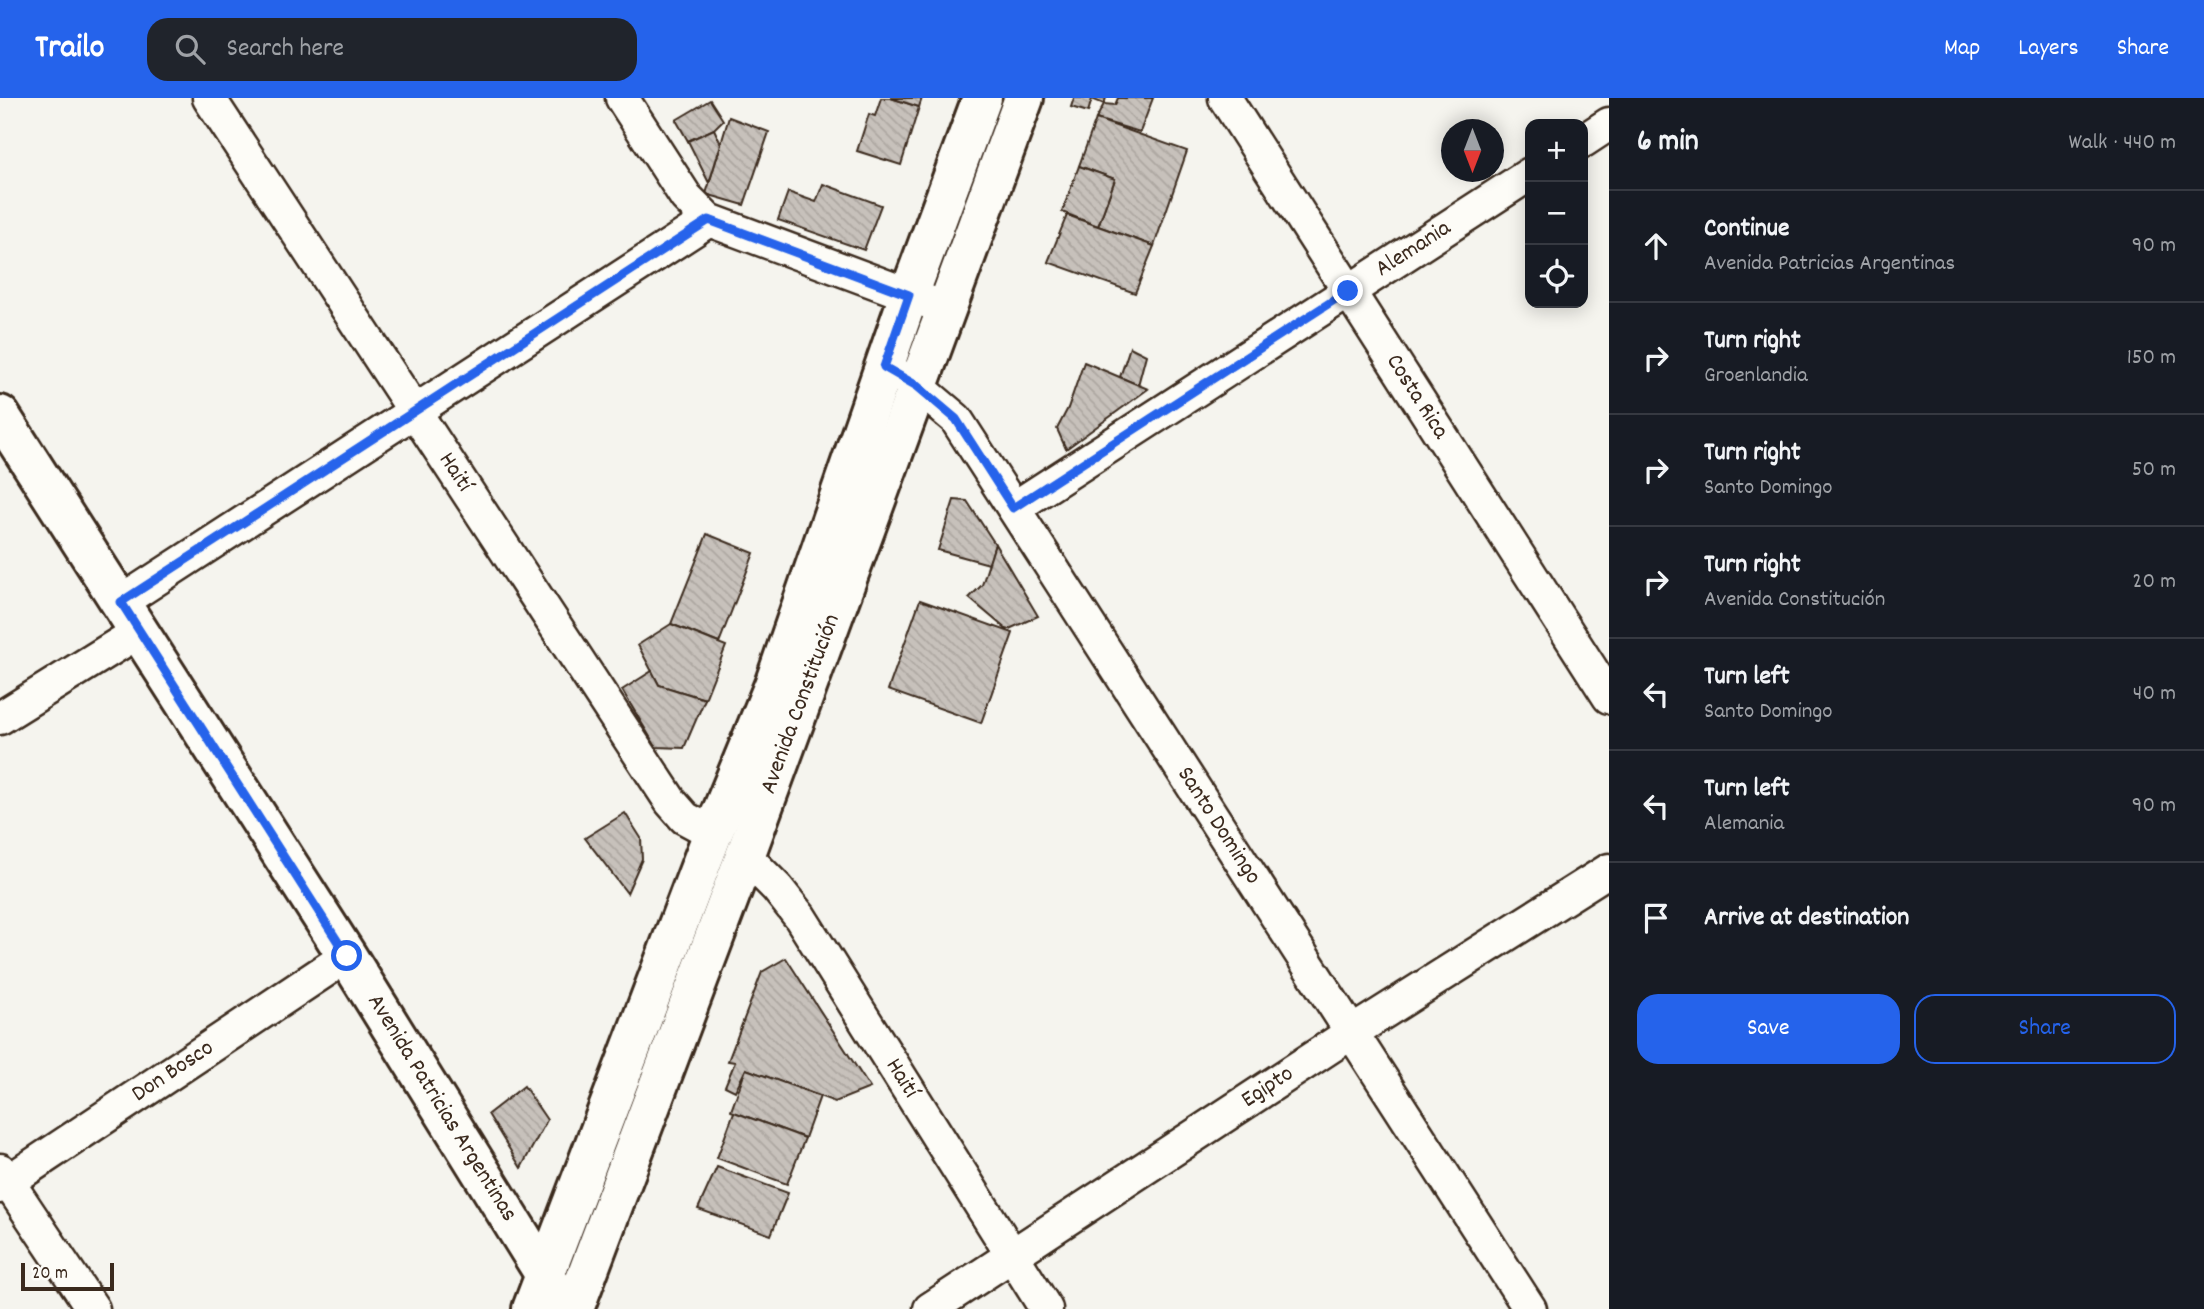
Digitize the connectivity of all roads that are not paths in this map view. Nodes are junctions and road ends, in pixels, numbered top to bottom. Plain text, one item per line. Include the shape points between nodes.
1 (209, 98) edge
2 (622, 98) edge
3 (982, 98) edge
4 (1024, 98) edge
5 (1225, 98) edge
6 (1609, 124) edge
7 (1588, 138) edge
8 (1525, 177) edge
9 (709, 220) junction
10 (1348, 291) junction
11 (909, 295) junction
12 (946, 308) junction
13 (884, 367) junction
14 (917, 386) junction
15 (413, 410) junction
16 (0, 415) edge
17 (1013, 508) junction
18 (131, 617) junction
19 (1609, 697) edge
20 (0, 718) edge
21 (713, 833) junction
22 (745, 856) junction
23 (1609, 870) edge
24 (347, 956) junction
25 (1351, 1032) junction
26 (3, 1180) edge
27 (1011, 1255) junction
28 (539, 1293) edge
29 (93, 1309) edge
30 (566, 1309) edge
31 (574, 1309) edge
32 (930, 1309) edge
33 (1046, 1309) edge
34 (1530, 1309) edge

1 - 15 street, Haití
2 - 9 street via 686,197
3 - 11 main road, Avenida Constitución
4 - 12 main road, Avenida Constitución
5 - 10 street, Costa Rica
6 - 7 street
8 - 10 street, Alemania
9 - 11 street
9 - 15 street
10 - 17 street, Alemania
10 - 19 street, Costa Rica
11 - 12 street
11 - 13 main road, Avenida Constitución
12 - 14 main road, Avenida Constitución
13 - 14 street, Santo Domingo
13 - 21 main road, Avenida Constitución via 774,685
14 - 17 street, Santo Domingo via 956,419
14 - 22 main road, Avenida Constitución
15 - 18 street
15 - 21 street, Haití via 671,802 685,818
16 - 18 main road, Avenida Patricias Argentinas
17 - 25 street, Santo Domingo
18 - 20 street
18 - 24 main road, Avenida Patricias Argentinas
21 - 28 main road, Avenida Constitución
22 - 27 street, Haití via 800,917
22 - 31 main road, Avenida Constitución
23 - 25 street, Egipto
24 - 26 street, Don Bosco
24 - 28 main road, Avenida Patricias Argentinas
25 - 27 street, Egipto
25 - 34 street, Santo Domingo
26 - 29 street
27 - 32 street, Egipto
27 - 33 street, Haití
28 - 30 main road, Avenida Patricias Argentinas

